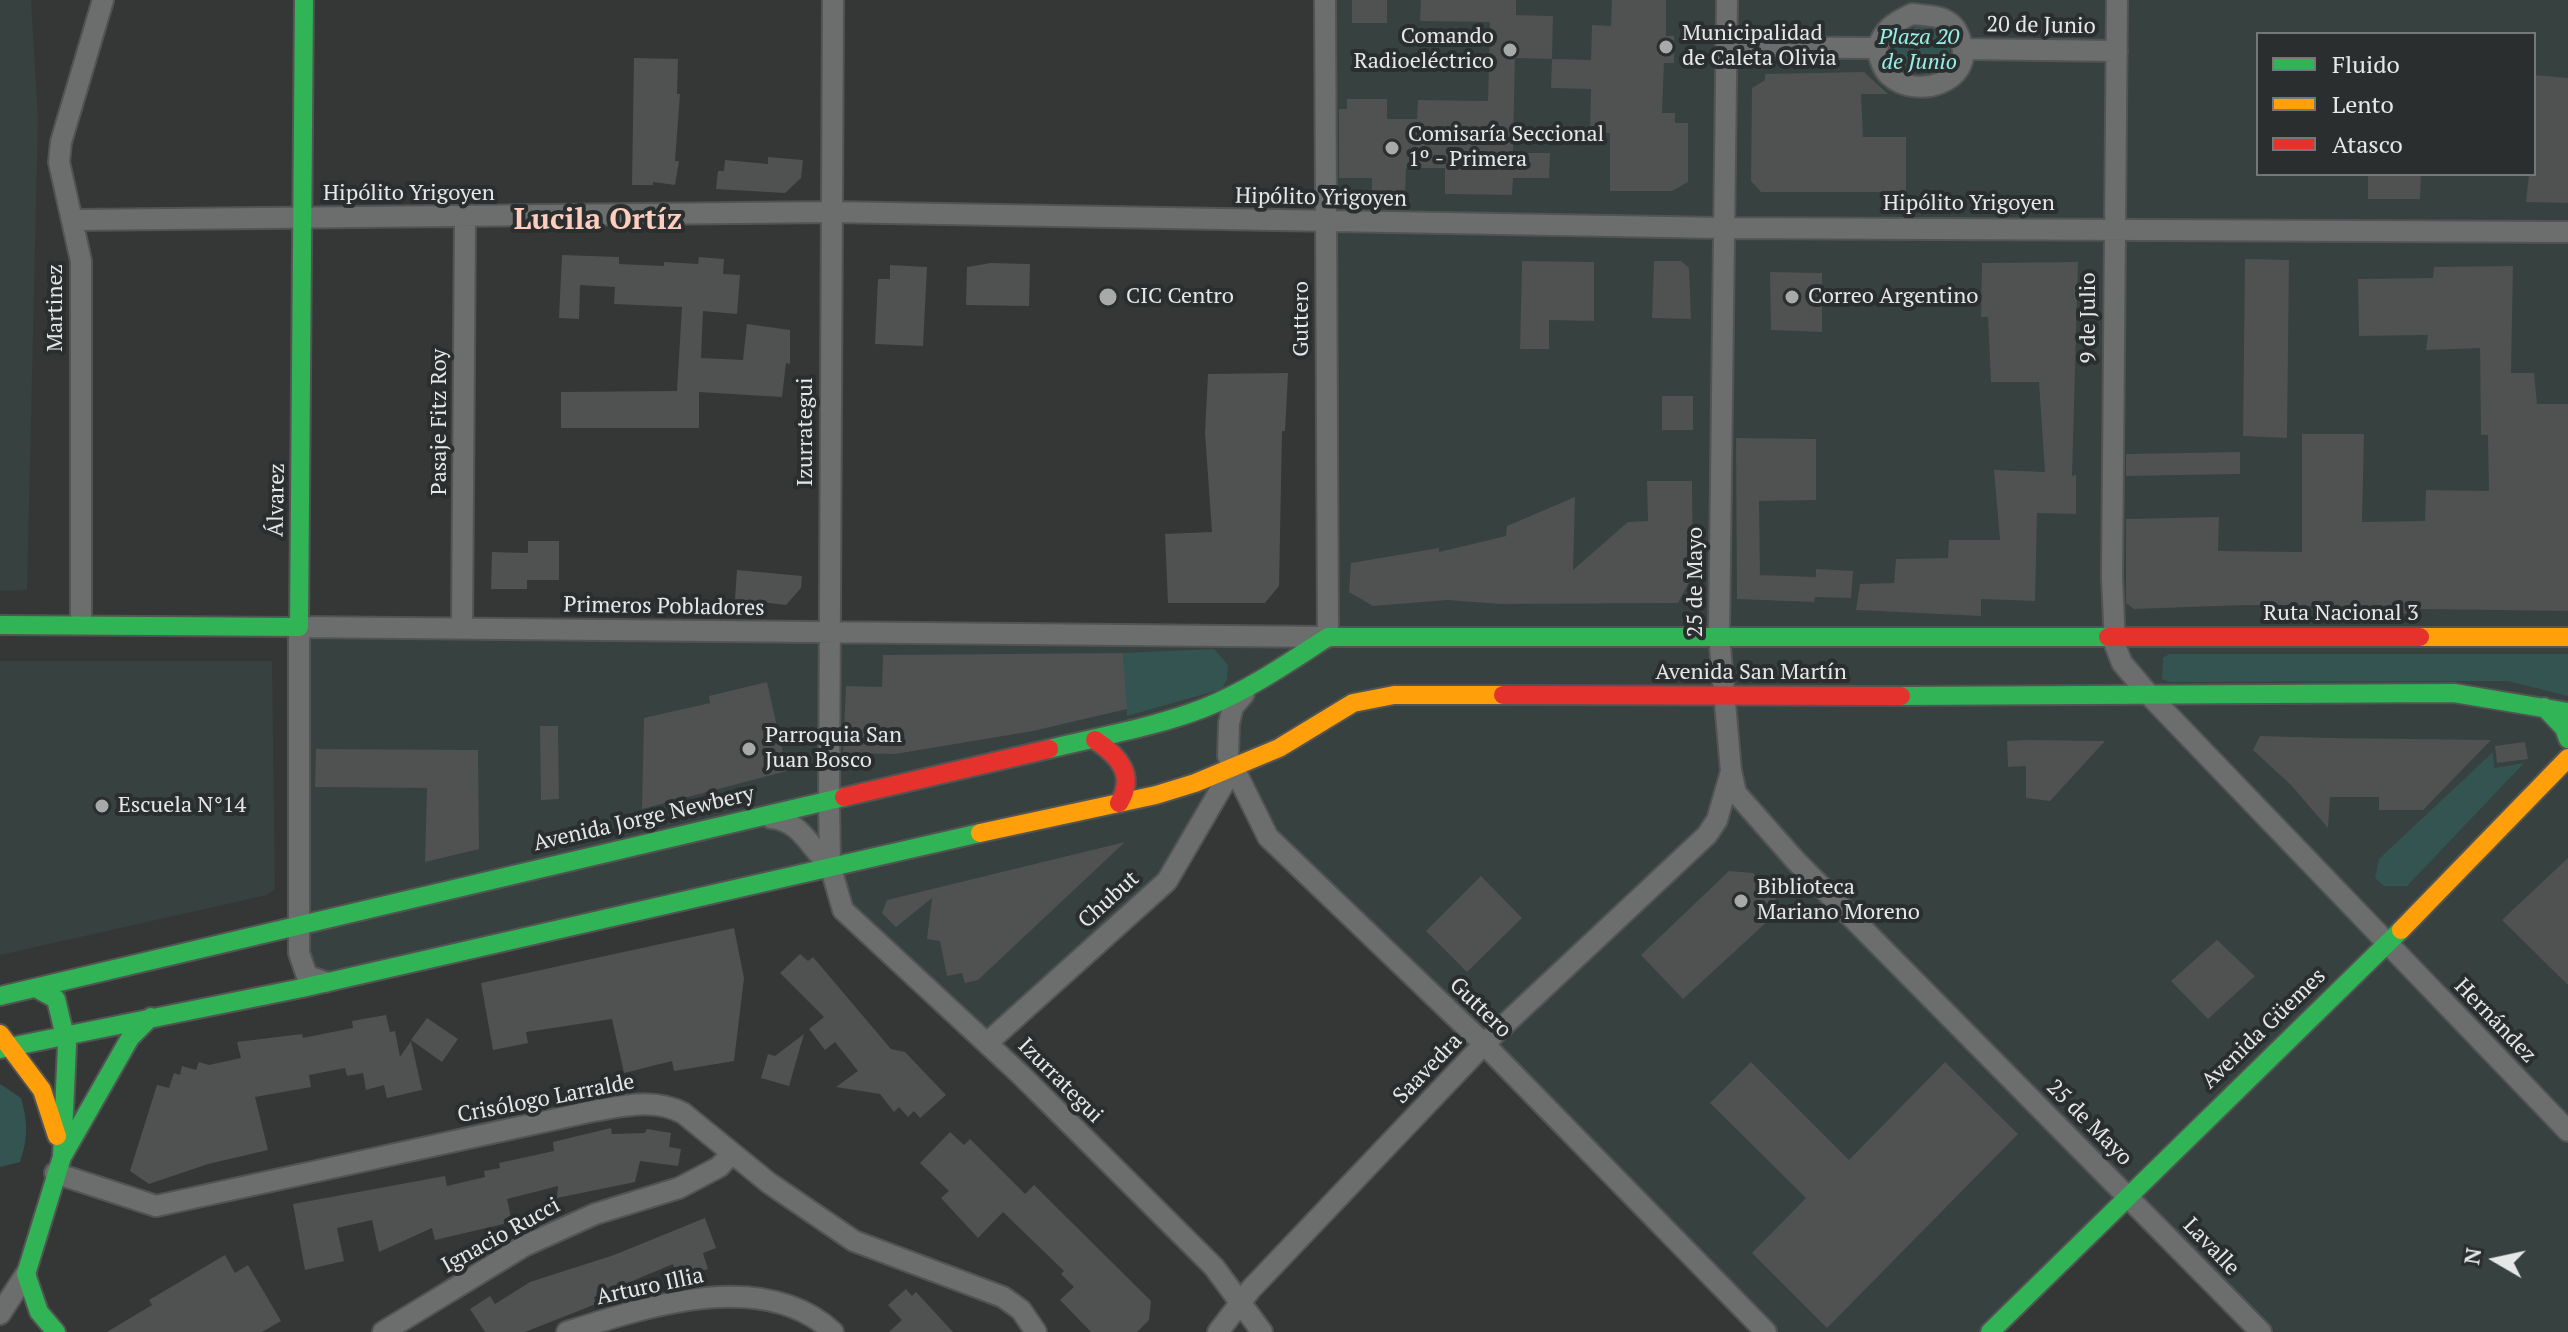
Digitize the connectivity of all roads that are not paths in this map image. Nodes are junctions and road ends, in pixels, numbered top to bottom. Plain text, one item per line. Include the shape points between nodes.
1 (103, 0) edge
2 (304, 0) edge
3 (833, 0) edge
4 (1325, 0) edge
5 (1727, 0) edge
6 (2117, 0) edge
7 (1726, 47) junction
8 (1877, 48) junction
9 (1964, 49) junction
10 (2117, 51) junction
11 (832, 212) junction
12 (303, 218) junction
13 (465, 218) junction
14 (74, 220) junction
15 (1326, 222) junction
16 (1722, 228) junction
17 (2113, 229) junction
18 (2568, 232) edge
19 (81, 624) junction
20 (0, 625) edge
21 (299, 627) junction
22 (462, 627) junction
23 (829, 633) junction
24 (1719, 635) junction
25 (1328, 637) junction
26 (2114, 637) junction
27 (2568, 637) edge
28 (1246, 691) junction
29 (2151, 697) junction
30 (1724, 698) junction
31 (2544, 707) junction
32 (2568, 712) edge
33 (2568, 739) edge
34 (1095, 740) junction
35 (2568, 758) edge
36 (1233, 768) junction
37 (1731, 771) junction
38 (829, 801) junction
39 (1119, 803) junction
40 (753, 818) junction
41 (830, 865) junction
42 (297, 925) junction
43 (2387, 944) junction
44 (328, 982) junction
45 (36, 988) junction
46 (8, 994) edge
47 (0, 1010) edge
48 (151, 1017) junction
49 (64, 1035) junction
50 (987, 1043) junction
51 (1484, 1044) junction
52 (2, 1047) edge
53 (2568, 1131) edge
54 (732, 1153) junction
55 (58, 1165) junction
56 (2127, 1196) junction
57 (26, 1274) junction
58 (1239, 1303) junction
59 (0, 1314) edge
60 (56, 1332) edge
61 (383, 1332) edge
62 (567, 1332) edge
63 (833, 1332) edge
64 (1036, 1332) edge
65 (1218, 1332) edge
66 (1262, 1332) edge
67 (1766, 1332) edge
68 (1990, 1332) edge
69 (2261, 1332) edge

1 - 14 street, Martinez via 61,142 59,162
2 - 12 main road, Álvarez
3 - 11 street, Izurrategui
4 - 15 street, Guttero
5 - 7 street, 25 de Mayo
6 - 10 street, 9 de Julio
7 - 8 street
7 - 16 street, 25 de Mayo
8 - 9 street, 20 de Junio via 1890,24 1912,14 1942,18 1957,28
8 - 9 street, 20 de Junio via 1890,77 1922,87 1954,76
9 - 10 street, 20 de Junio
10 - 17 street, 9 de Julio
11 - 13 street, Hipólito Yrigoyen
11 - 15 street, Hipólito Yrigoyen
11 - 23 street, Izurrategui
12 - 13 street, Hipólito Yrigoyen
12 - 14 street, Hipólito Yrigoyen
12 - 21 main road, Álvarez
13 - 22 street, Pasaje Fitz Roy
14 - 19 street, Martinez via 81,261
15 - 16 street, Hipólito Yrigoyen
15 - 25 street, Guttero
16 - 17 street, Hipólito Yrigoyen
16 - 24 street, 25 de Mayo
17 - 18 street, Hipólito Yrigoyen
17 - 26 street, 9 de Julio
19 - 20 main road, Primeros Pobladores
19 - 21 main road, Primeros Pobladores
21 - 22 street, Primeros Pobladores
21 - 42 street, Álvarez
22 - 23 street, Primeros Pobladores
23 - 25 street, Primeros Pobladores
23 - 38 street, Izurrategui
24 - 25 main road, Avenida San Martín
24 - 26 main road, Avenida San Martín
24 - 30 street, 25 de Mayo
25 - 28 main road, Avenida Jorge Newbery
26 - 27 main road, Ruta Nacional 3
26 - 29 street via 2122,663
28 - 34 main road, Avenida Jorge Newbery via 1206,710
28 - 36 street, Guttero via 1229,723
29 - 30 main road, Avenida San Martín
29 - 31 main road via 2454,693
29 - 43 street
30 - 36 main road, Avenida San Martín via 1394,695 1353,703 1279,748
30 - 37 street, 25 de Mayo
31 - 32 main road
31 - 33 main road
34 - 38 main road, Avenida Jorge Newbery
34 - 39 main road via 1122,759 1127,779
35 - 43 main road, Avenida Güemes
36 - 39 main road
36 - 50 street, Chubut via 1167,881
36 - 51 street, Guttero via 1268,837
37 - 51 street, Saavedra via 1720,812 1707,835
37 - 56 street, 25 de Mayo via 1736,793 1761,824
38 - 40 main road, Avenida Jorge Newbery
38 - 41 street, Izurrategui
39 - 41 main road
40 - 41 street, Izurrategui via 790,823
40 - 42 main road, Avenida Jorge Newbery
41 - 44 main road
41 - 50 street, Izurrategui via 843,910
42 - 44 street, Álvarez via 302,968 307,976
42 - 45 main road, Avenida Jorge Newbery
43 - 53 street, Hernández
43 - 56 main road, Avenida Güemes
44 - 48 main road
45 - 46 main road, Avenida Jorge Newbery
45 - 49 main road via 56,999
46 - 47 main road
48 - 49 main road
48 - 55 main road via 130,1038
49 - 52 main road
49 - 55 main road via 67,1092
50 - 58 street, Izurrategui via 1214,1267
51 - 58 street, Saavedra
51 - 67 street, Guttero
52 - 55 main road via 42,1090
54 - 55 street, Crisólogo Larralde via 683,1113 649,1103 156,1206
54 - 61 street, Ignacio Rucci via 719,1167 679,1188 595,1214 524,1246
54 - 64 street, Crisólogo Larralde via 854,1241 1003,1297 1021,1310
55 - 57 main road
56 - 68 main road, Avenida Güemes
56 - 69 street, Lavalle
57 - 59 street
57 - 60 main road via 39,1312
58 - 65 street, Saavedra
58 - 66 street, Izurrategui
62 - 63 street, Arturo Illia via 669,1303 715,1296 791,1308

